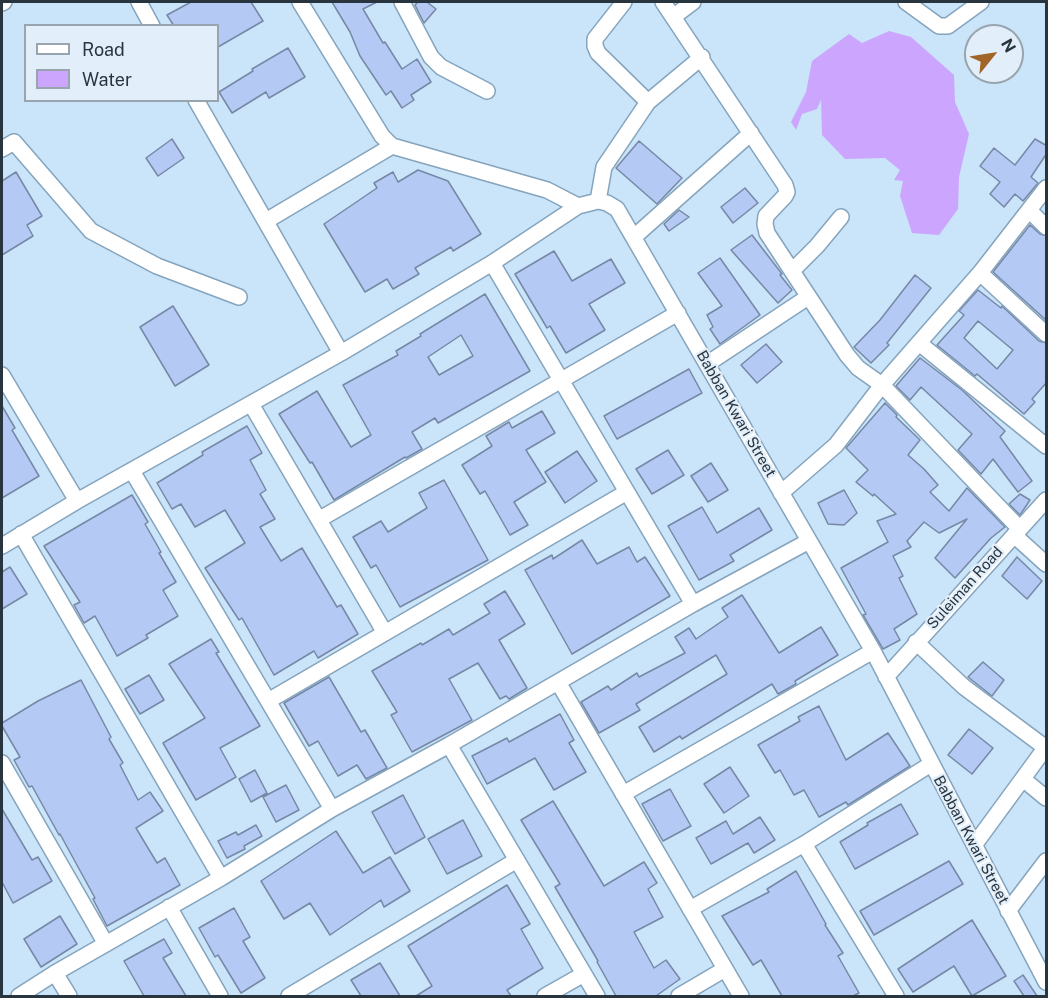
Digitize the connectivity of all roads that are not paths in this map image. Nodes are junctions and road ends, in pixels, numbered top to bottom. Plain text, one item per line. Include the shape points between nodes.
1 (138, 2) edge
2 (300, 2) edge
3 (402, 2) edge
4 (624, 2) edge
5 (663, 2) edge
6 (693, 2) edge
7 (906, 2) edge
8 (981, 2) edge
9 (673, 17) junction
10 (151, 24) edge
11 (702, 57) junction
12 (487, 91) dead end
13 (197, 102) edge
14 (648, 102) junction
15 (752, 133) junction
16 (392, 147) junction
17 (2, 149) edge
18 (1047, 188) edge
19 (598, 201) junction
20 (578, 206) junction
21 (1029, 210) junction
22 (841, 217) dead end
23 (266, 222) junction
24 (1047, 226) edge
25 (634, 237) junction
26 (492, 263) junction
27 (792, 271) junction
28 (980, 273) junction
29 (239, 297) dead end
30 (808, 297) junction
31 (678, 313) junction
32 (1047, 334) edge
33 (919, 342) junction
34 (341, 353) junction
35 (707, 364) junction
36 (2, 375) edge
37 (561, 380) junction
38 (882, 385) junction
39 (251, 404) junction
40 (1047, 446) edge
41 (132, 471) junction
42 (627, 492) junction
43 (781, 493) junction
44 (1047, 500) edge
45 (77, 501) junction
46 (320, 519) junction
47 (1017, 532) junction
48 (21, 534) junction
49 (809, 541) junction
50 (2, 546) edge
51 (1047, 564) edge
52 (693, 604) junction
53 (384, 633) junction
54 (916, 642) junction
55 (873, 651) junction
56 (886, 677) junction
57 (558, 682) junction
58 (268, 701) junction
59 (449, 745) junction
60 (1046, 747) edge
61 (2, 763) edge
62 (931, 764) junction
63 (1023, 779) junction
64 (623, 794) junction
65 (1047, 798) edge
66 (332, 809) junction
67 (804, 844) junction
68 (975, 844) junction
69 (517, 860) junction
70 (1047, 861) edge
71 (221, 878) junction
72 (169, 907) junction
73 (690, 909) junction
74 (1008, 911) junction
75 (106, 944) junction
76 (725, 969) junction
77 (55, 973) junction
78 (584, 974) junction
79 (1047, 982) edge
80 (19, 996) edge
81 (69, 996) edge
82 (220, 996) edge
83 (289, 996) edge
84 (545, 996) edge
85 (597, 996) edge
86 (679, 996) edge
87 (741, 996) edge
88 (896, 996) edge

1 - 10 street
2 - 16 street
3 - 12 street via 430,57
4 - 14 street via 595,39 595,46
5 - 9 street
6 - 9 street
7 - 8 street via 939,26 948,26
9 - 11 street
11 - 14 street
11 - 15 street
13 - 23 street
14 - 19 street via 604,166
15 - 25 street
15 - 27 street via 785,185 785,196 766,216 765,224
16 - 20 street via 547,190
16 - 23 street
17 - 29 street via 14,142 91,231 156,266
18 - 21 street
19 - 20 street
19 - 25 street, Babban Kwari Street via 617,209
20 - 26 street
21 - 24 street
21 - 28 street
22 - 27 street
23 - 34 street
25 - 31 street, Babban Kwari Street
26 - 34 street
26 - 37 street
27 - 30 street
28 - 32 street
28 - 33 street
30 - 35 street
30 - 38 street via 847,356
31 - 35 street, Babban Kwari Street
31 - 37 street
33 - 38 street
33 - 40 street
34 - 39 street
35 - 43 street, Babban Kwari Street
36 - 45 street
37 - 42 street
37 - 46 street
38 - 43 street via 836,445
38 - 47 street
39 - 41 street
39 - 46 street
41 - 45 street
41 - 58 street
42 - 52 street
42 - 53 street
43 - 49 street, Babban Kwari Street
44 - 47 street, Suleiman Road
45 - 48 street
46 - 53 street
47 - 51 street
47 - 54 street, Suleiman Road
48 - 50 street
48 - 71 street
49 - 52 street
49 - 55 street, Babban Kwari Street
52 - 57 street
53 - 58 street
54 - 56 street, Suleiman Road
54 - 60 street via 964,687
55 - 56 street, Babban Kwari Street
55 - 64 street
56 - 62 street, Babban Kwari Street
57 - 59 street
57 - 64 street
58 - 66 street
59 - 66 street
59 - 69 street
60 - 63 street
61 - 75 street
62 - 67 street
62 - 68 street, Babban Kwari Street
63 - 65 street
63 - 68 street
64 - 73 street
66 - 71 street
67 - 73 street
67 - 88 street
68 - 74 street, Babban Kwari Street
69 - 78 street
69 - 83 street
70 - 74 street
71 - 72 street
72 - 75 street
72 - 82 street
73 - 76 street
74 - 79 street, Babban Kwari Street
75 - 77 street
76 - 86 street
76 - 87 street
77 - 80 street
77 - 81 street
78 - 84 street
78 - 85 street

